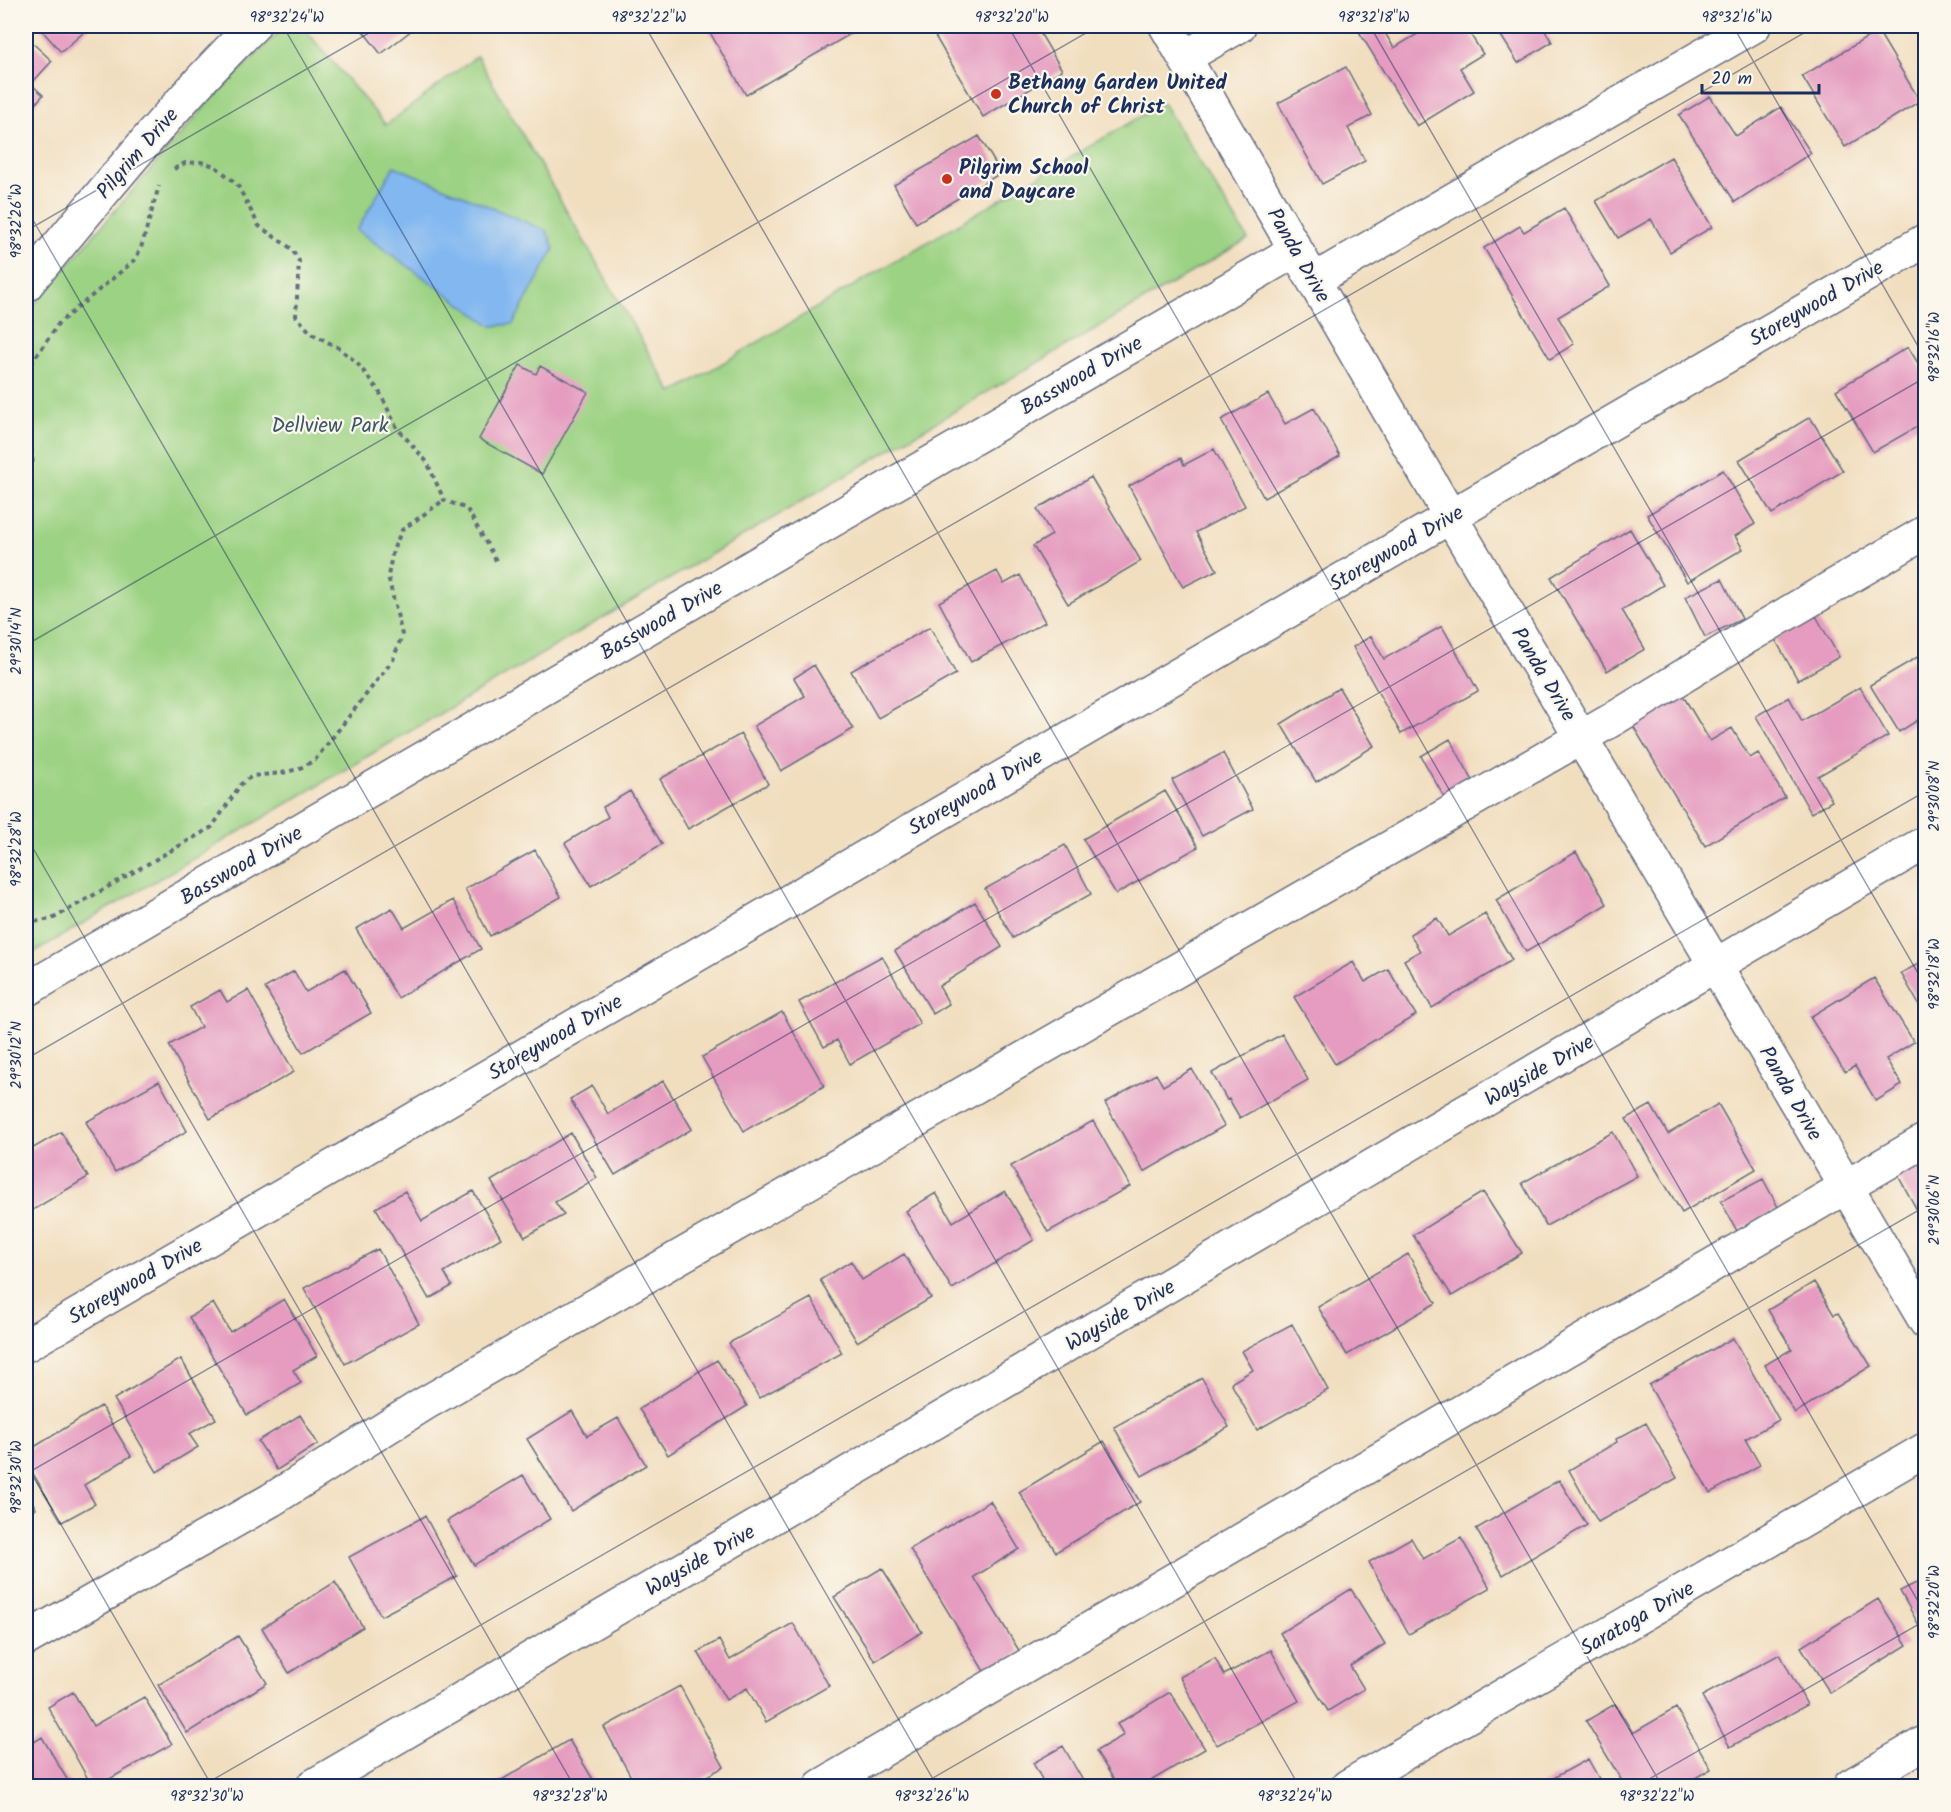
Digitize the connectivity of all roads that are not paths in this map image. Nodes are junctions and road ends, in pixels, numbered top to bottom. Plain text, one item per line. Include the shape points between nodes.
1 (253, 26) edge
2 (1166, 26) edge
3 (1239, 26) edge
4 (1754, 26) edge
5 (1185, 57) junction
6 (1926, 240) edge
7 (1296, 250) junction
8 (1314, 280) junction
9 (26, 285) edge
10 (1450, 516) junction
11 (1926, 532) edge
12 (1581, 736) junction
13 (1926, 842) edge
14 (1717, 966) junction
15 (26, 990) edge
16 (1926, 1140) edge
17 (1846, 1187) junction
18 (1926, 1322) edge
19 (26, 1345) edge
20 (1926, 1449) edge
21 (26, 1639) edge
22 (1926, 1742) edge
23 (313, 1786) edge
24 (821, 1786) edge
25 (1348, 1786) edge
26 (1850, 1786) edge

1 - 9 street, Pilgrim Drive via 145,142
2 - 5 street, Panda Drive
3 - 5 street
4 - 8 street
5 - 7 street, Panda Drive
6 - 10 street, Storeywood Drive
7 - 8 street, Panda Drive
7 - 15 street, Basswood Drive
8 - 10 street, Panda Drive
10 - 12 street, Panda Drive
10 - 19 street, Storeywood Drive
11 - 12 street
12 - 14 street, Panda Drive
12 - 21 street via 424,1404 271,1500
13 - 14 street, Wayside Drive
14 - 17 street, Panda Drive
14 - 23 street, Wayside Drive
16 - 17 street
17 - 18 street, Panda Drive
17 - 24 street
20 - 25 street, Saratoga Drive
22 - 26 street

